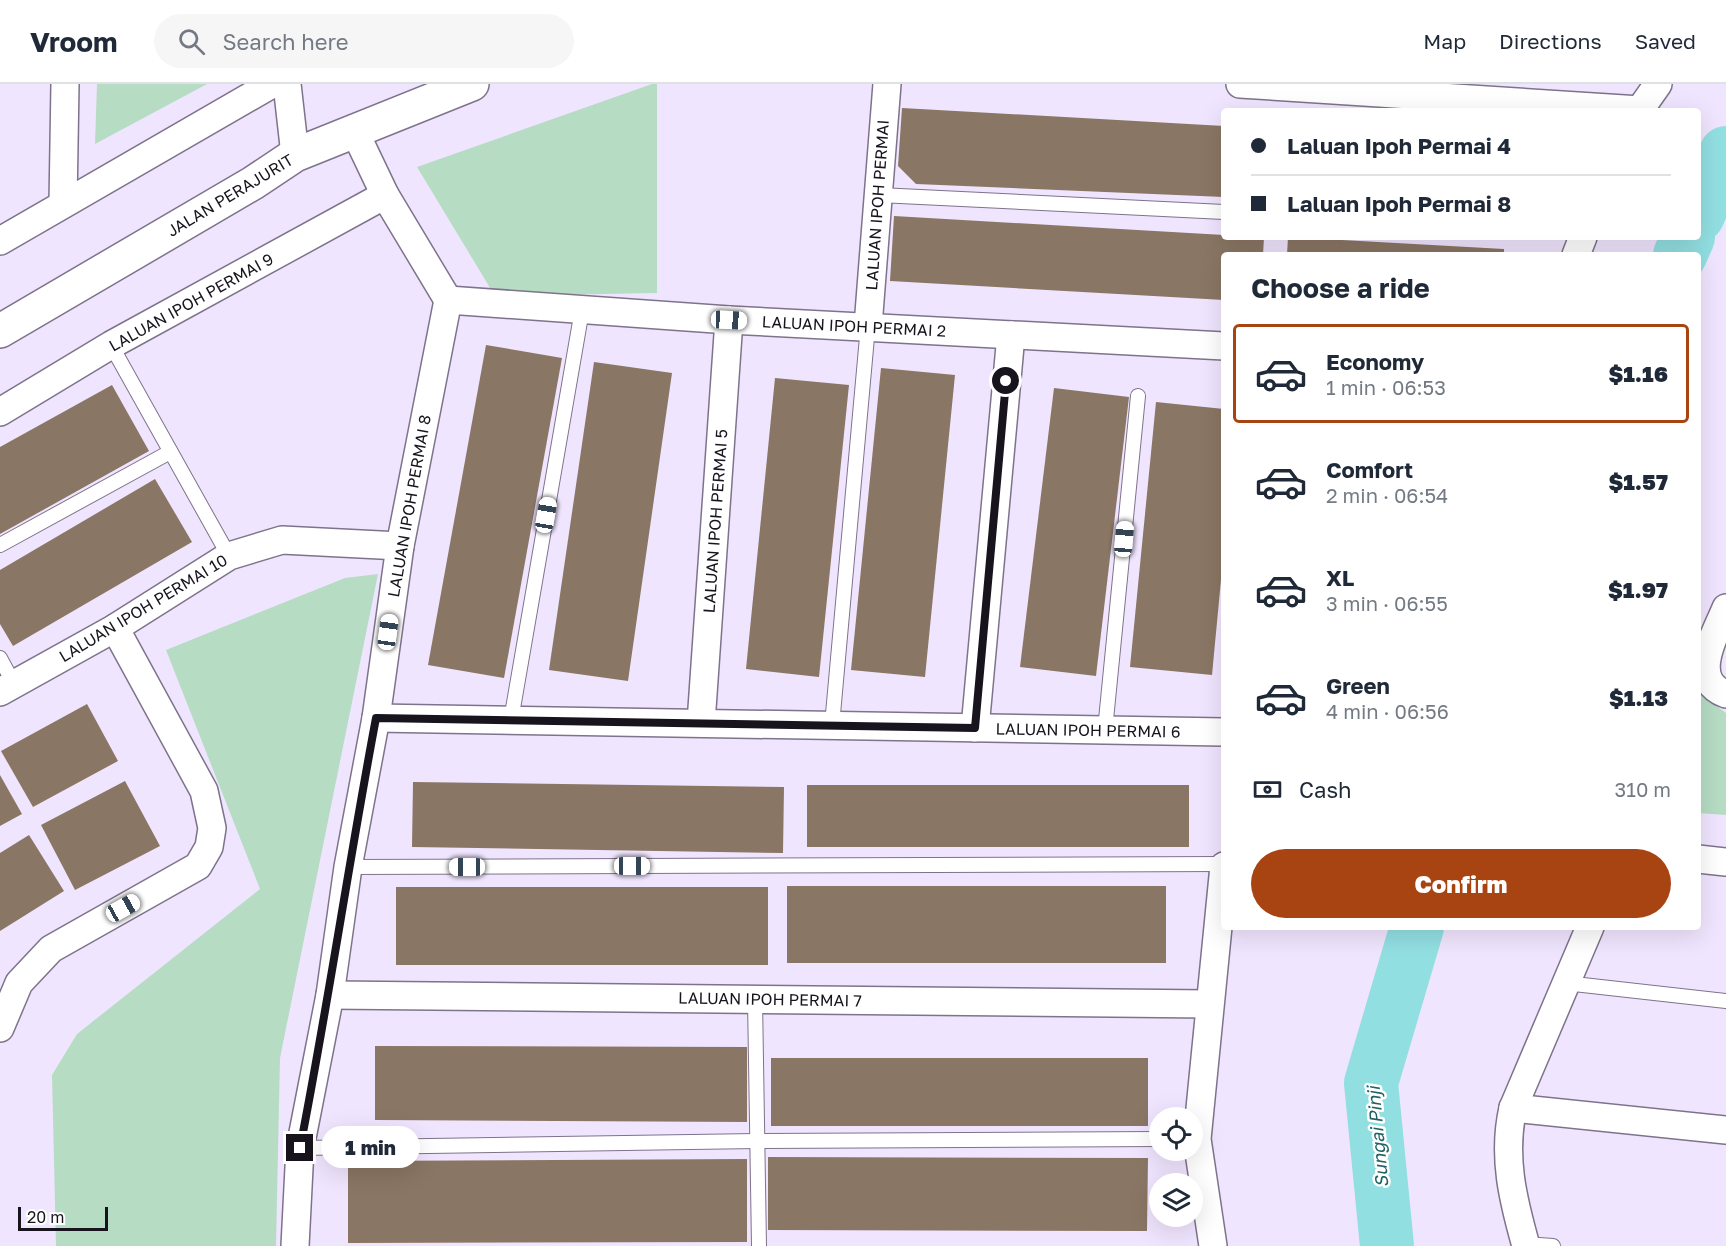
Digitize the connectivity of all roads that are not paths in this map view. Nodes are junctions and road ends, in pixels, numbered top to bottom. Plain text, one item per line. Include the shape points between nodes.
1 (65, 84) edge
2 (273, 84) edge
3 (287, 84) edge
4 (472, 84) edge
5 (887, 84) edge
6 (1240, 84) edge
7 (1658, 84) edge
8 (1596, 108) edge
9 (1642, 108) edge
10 (354, 129) junction
11 (295, 155) junction
12 (386, 195) junction
13 (879, 195) junction
14 (63, 204) junction
15 (1221, 212) edge
16 (0, 241) edge
17 (447, 300) junction
18 (582, 310) junction
19 (729, 320) junction
20 (868, 326) junction
21 (0, 331) edge
22 (1011, 335) junction
23 (111, 345) junction
24 (1221, 346) edge
25 (1138, 396) dead end
26 (0, 412) edge
27 (170, 452) junction
28 (0, 545) edge
29 (400, 546) junction
30 (229, 556) junction
31 (1726, 608) edge
32 (115, 628) junction
33 (0, 658) edge
34 (7, 688) edge
35 (1726, 694) edge
36 (376, 718) junction
37 (511, 720) junction
38 (701, 723) junction
39 (832, 725) junction
40 (975, 728) junction
41 (1105, 730) junction
42 (1221, 732) edge
43 (1701, 859) edge
44 (1726, 862) edge
45 (1221, 865) edge
46 (348, 867) junction
47 (1221, 893) edge
48 (1589, 930) edge
49 (1565, 983) junction
50 (330, 995) junction
51 (755, 999) junction
52 (1726, 1001) edge
53 (1209, 1004) junction
54 (0, 1028) edge
55 (1198, 1107) edge
56 (1513, 1108) junction
57 (1726, 1130) edge
58 (1149, 1139) edge
59 (757, 1141) junction
60 (300, 1148) junction
61 (1199, 1161) edge
62 (1526, 1245) edge
63 (295, 1246) edge
64 (759, 1246) edge
65 (1213, 1246) edge
66 (1553, 1246) edge

1 - 14 street
2 - 14 street
3 - 11 street
4 - 10 street, JALAN PERAJURIT
5 - 13 street, LALUAN IPOH PERMAI
6 - 8 street
7 - 9 street
10 - 11 street, JALAN PERAJURIT
10 - 12 street
11 - 21 street, JALAN PERAJURIT
12 - 17 street
12 - 23 street, LALUAN IPOH PERMAI 9
13 - 15 lane
13 - 20 street, LALUAN IPOH PERMAI
14 - 16 street
17 - 18 street, LALUAN IPOH PERMAI 2
17 - 29 street, LALUAN IPOH PERMAI 8
18 - 19 street, LALUAN IPOH PERMAI 2
18 - 37 lane
19 - 20 street, LALUAN IPOH PERMAI 2
19 - 38 street, LALUAN IPOH PERMAI 5
20 - 22 street, LALUAN IPOH PERMAI 2
20 - 39 lane
22 - 24 street, LALUAN IPOH PERMAI 2
22 - 40 street
23 - 26 street, LALUAN IPOH PERMAI 9
23 - 27 lane
25 - 41 lane
27 - 28 lane
27 - 30 lane
29 - 30 street, LALUAN IPOH PERMAI 10 via 282,540
29 - 36 street, LALUAN IPOH PERMAI 8
30 - 32 street, LALUAN IPOH PERMAI 10
31 - 35 street via 1705,668 1709,682
32 - 34 street, LALUAN IPOH PERMAI 10
32 - 54 street via 204,791 212,828 209,847 198,866 51,949 19,983
33 - 34 lane
36 - 37 street, LALUAN IPOH PERMAI 6
36 - 46 street, LALUAN IPOH PERMAI 8
37 - 38 street, LALUAN IPOH PERMAI 6
38 - 39 street, LALUAN IPOH PERMAI 6
39 - 40 street, LALUAN IPOH PERMAI 6
40 - 41 street, LALUAN IPOH PERMAI 6
41 - 42 street, LALUAN IPOH PERMAI 6
43 - 44 street
45 - 46 lane
46 - 50 street, LALUAN IPOH PERMAI 8
47 - 53 street
48 - 49 street
49 - 52 lane
49 - 56 street
50 - 51 street, LALUAN IPOH PERMAI 7
50 - 60 street, LALUAN IPOH PERMAI 8
51 - 53 street, LALUAN IPOH PERMAI 7
51 - 59 lane
53 - 55 street
56 - 57 street
56 - 62 street via 1507,1135 1508,1162
58 - 59 lane
59 - 60 lane
59 - 64 lane
60 - 63 street, LALUAN IPOH PERMAI 8
61 - 65 street
62 - 66 lane

